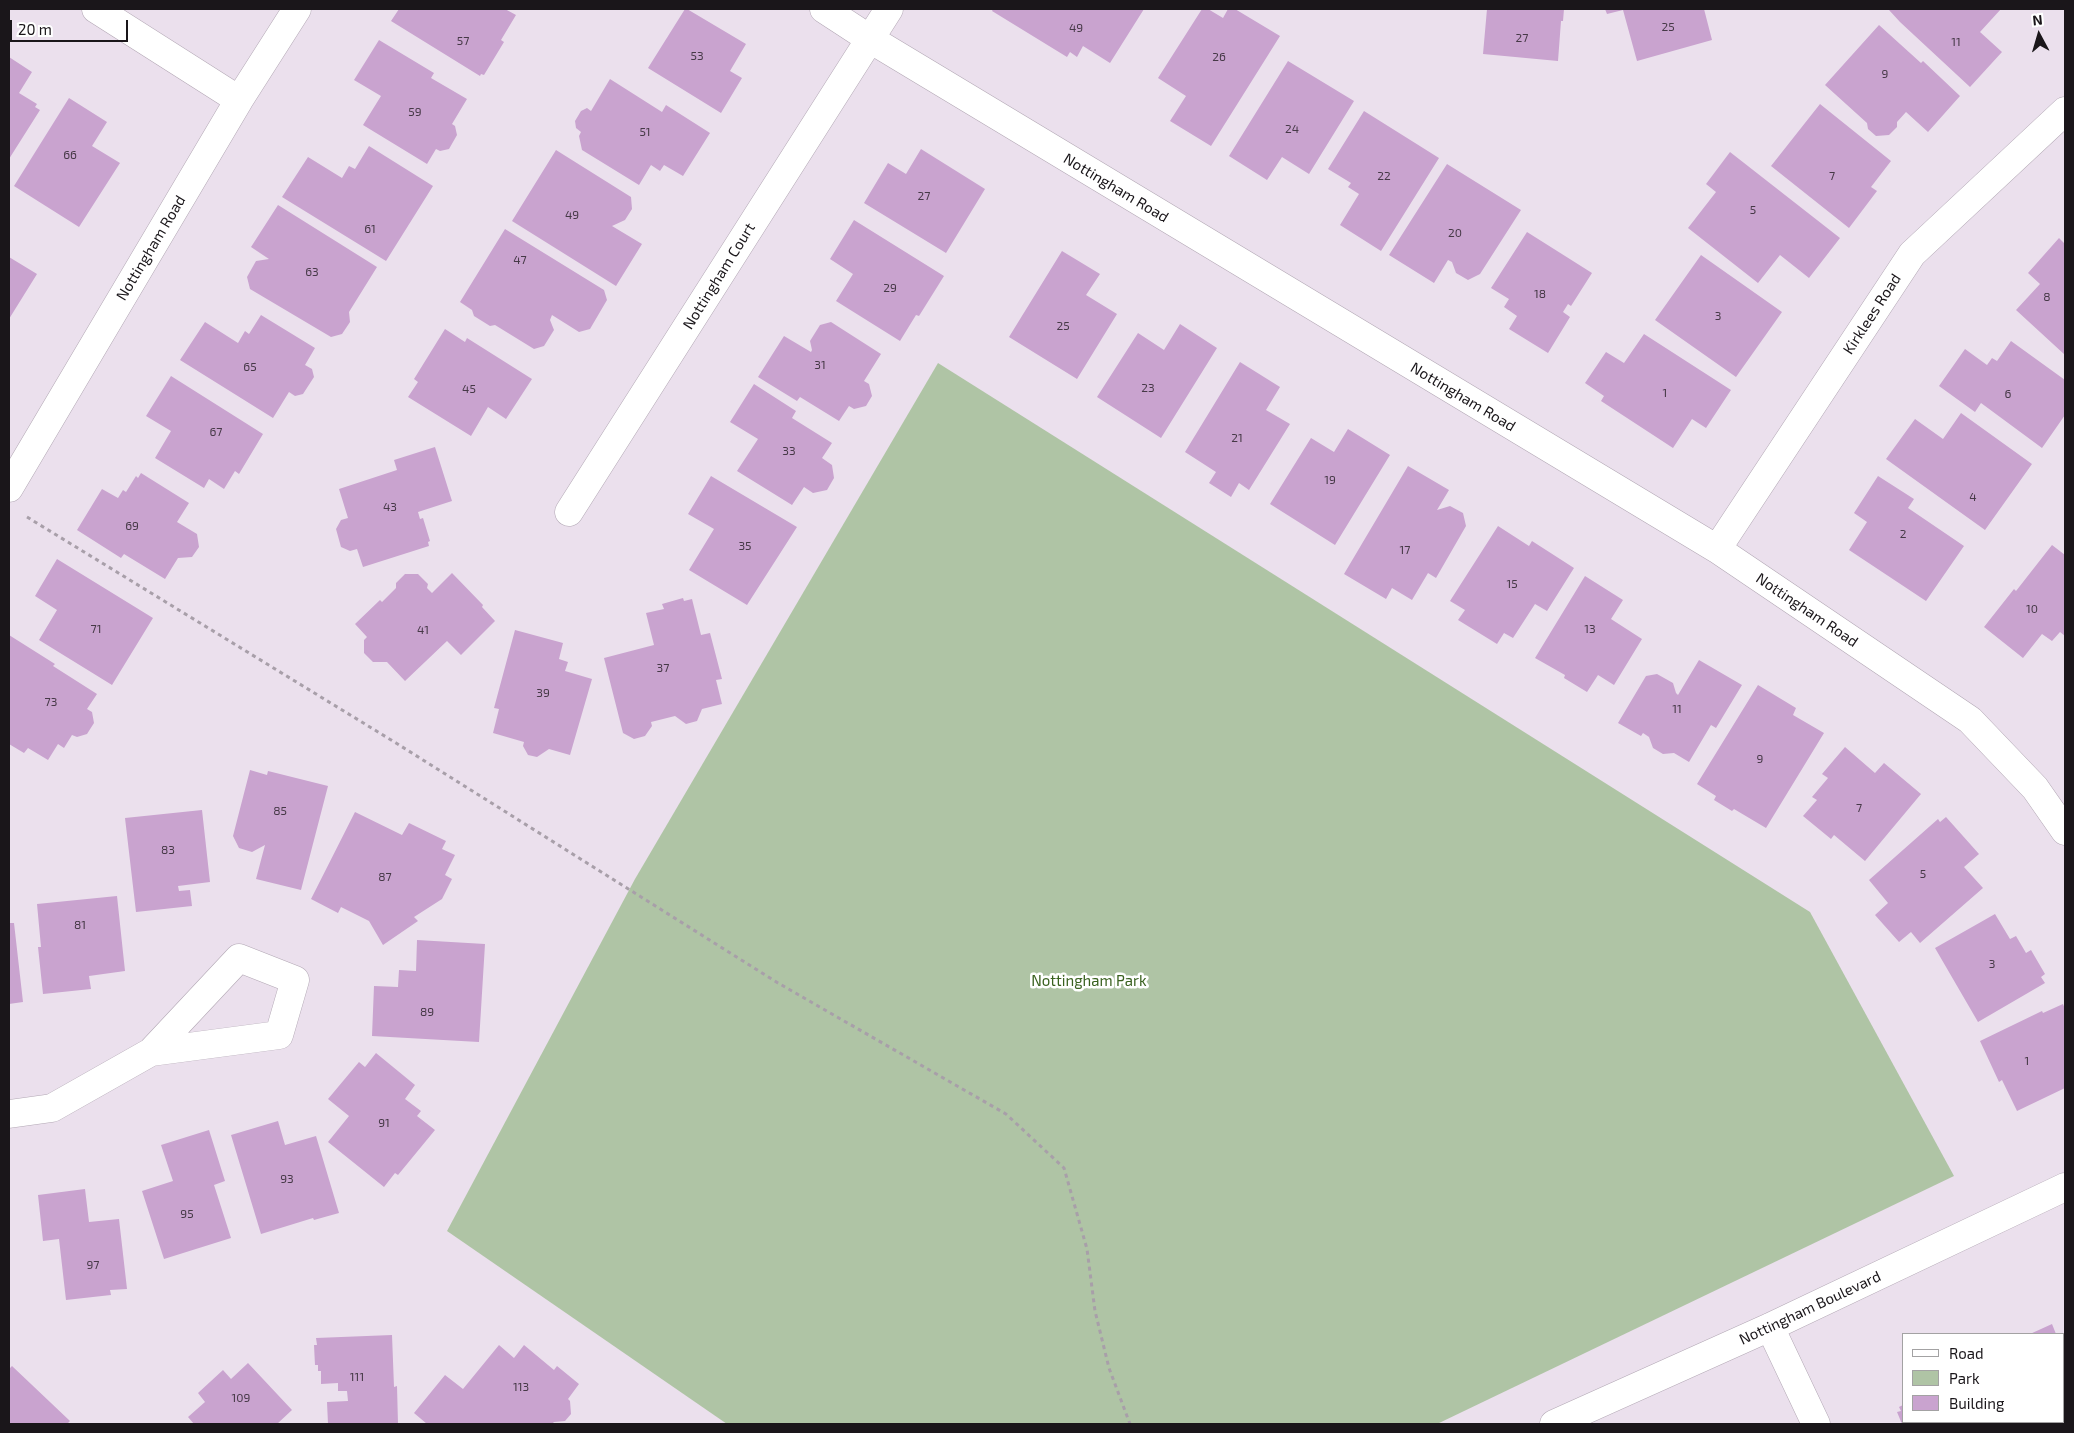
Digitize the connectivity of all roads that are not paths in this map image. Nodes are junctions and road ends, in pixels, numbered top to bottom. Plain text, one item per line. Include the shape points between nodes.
1 (96, 9) edge
2 (297, 9) edge
3 (824, 9) edge
4 (889, 9) edge
5 (870, 39) junction
6 (239, 100) junction
7 (2065, 110) edge
8 (9, 488) edge
9 (569, 512) dead end
10 (1717, 549) junction
11 (2065, 831) edge
12 (151, 1052) junction
13 (9, 1114) edge
14 (2065, 1187) edge
15 (1770, 1327) junction
16 (1554, 1424) edge
17 (1816, 1424) edge

1 - 6 street
2 - 6 street, Nottingham Road
3 - 5 street, Nottingham Road
4 - 5 street
5 - 9 street, Nottingham Court
5 - 10 street, Nottingham Road
6 - 8 street, Nottingham Road
7 - 10 street, Kirklees Road via 1912,254
10 - 11 street, Nottingham Road via 1970,720 2036,788
12 - 12 street via 279,1035 295,980 239,958
12 - 13 street via 52,1108
14 - 15 street, Nottingham Boulevard
15 - 16 street, Nottingham Boulevard
15 - 17 street

